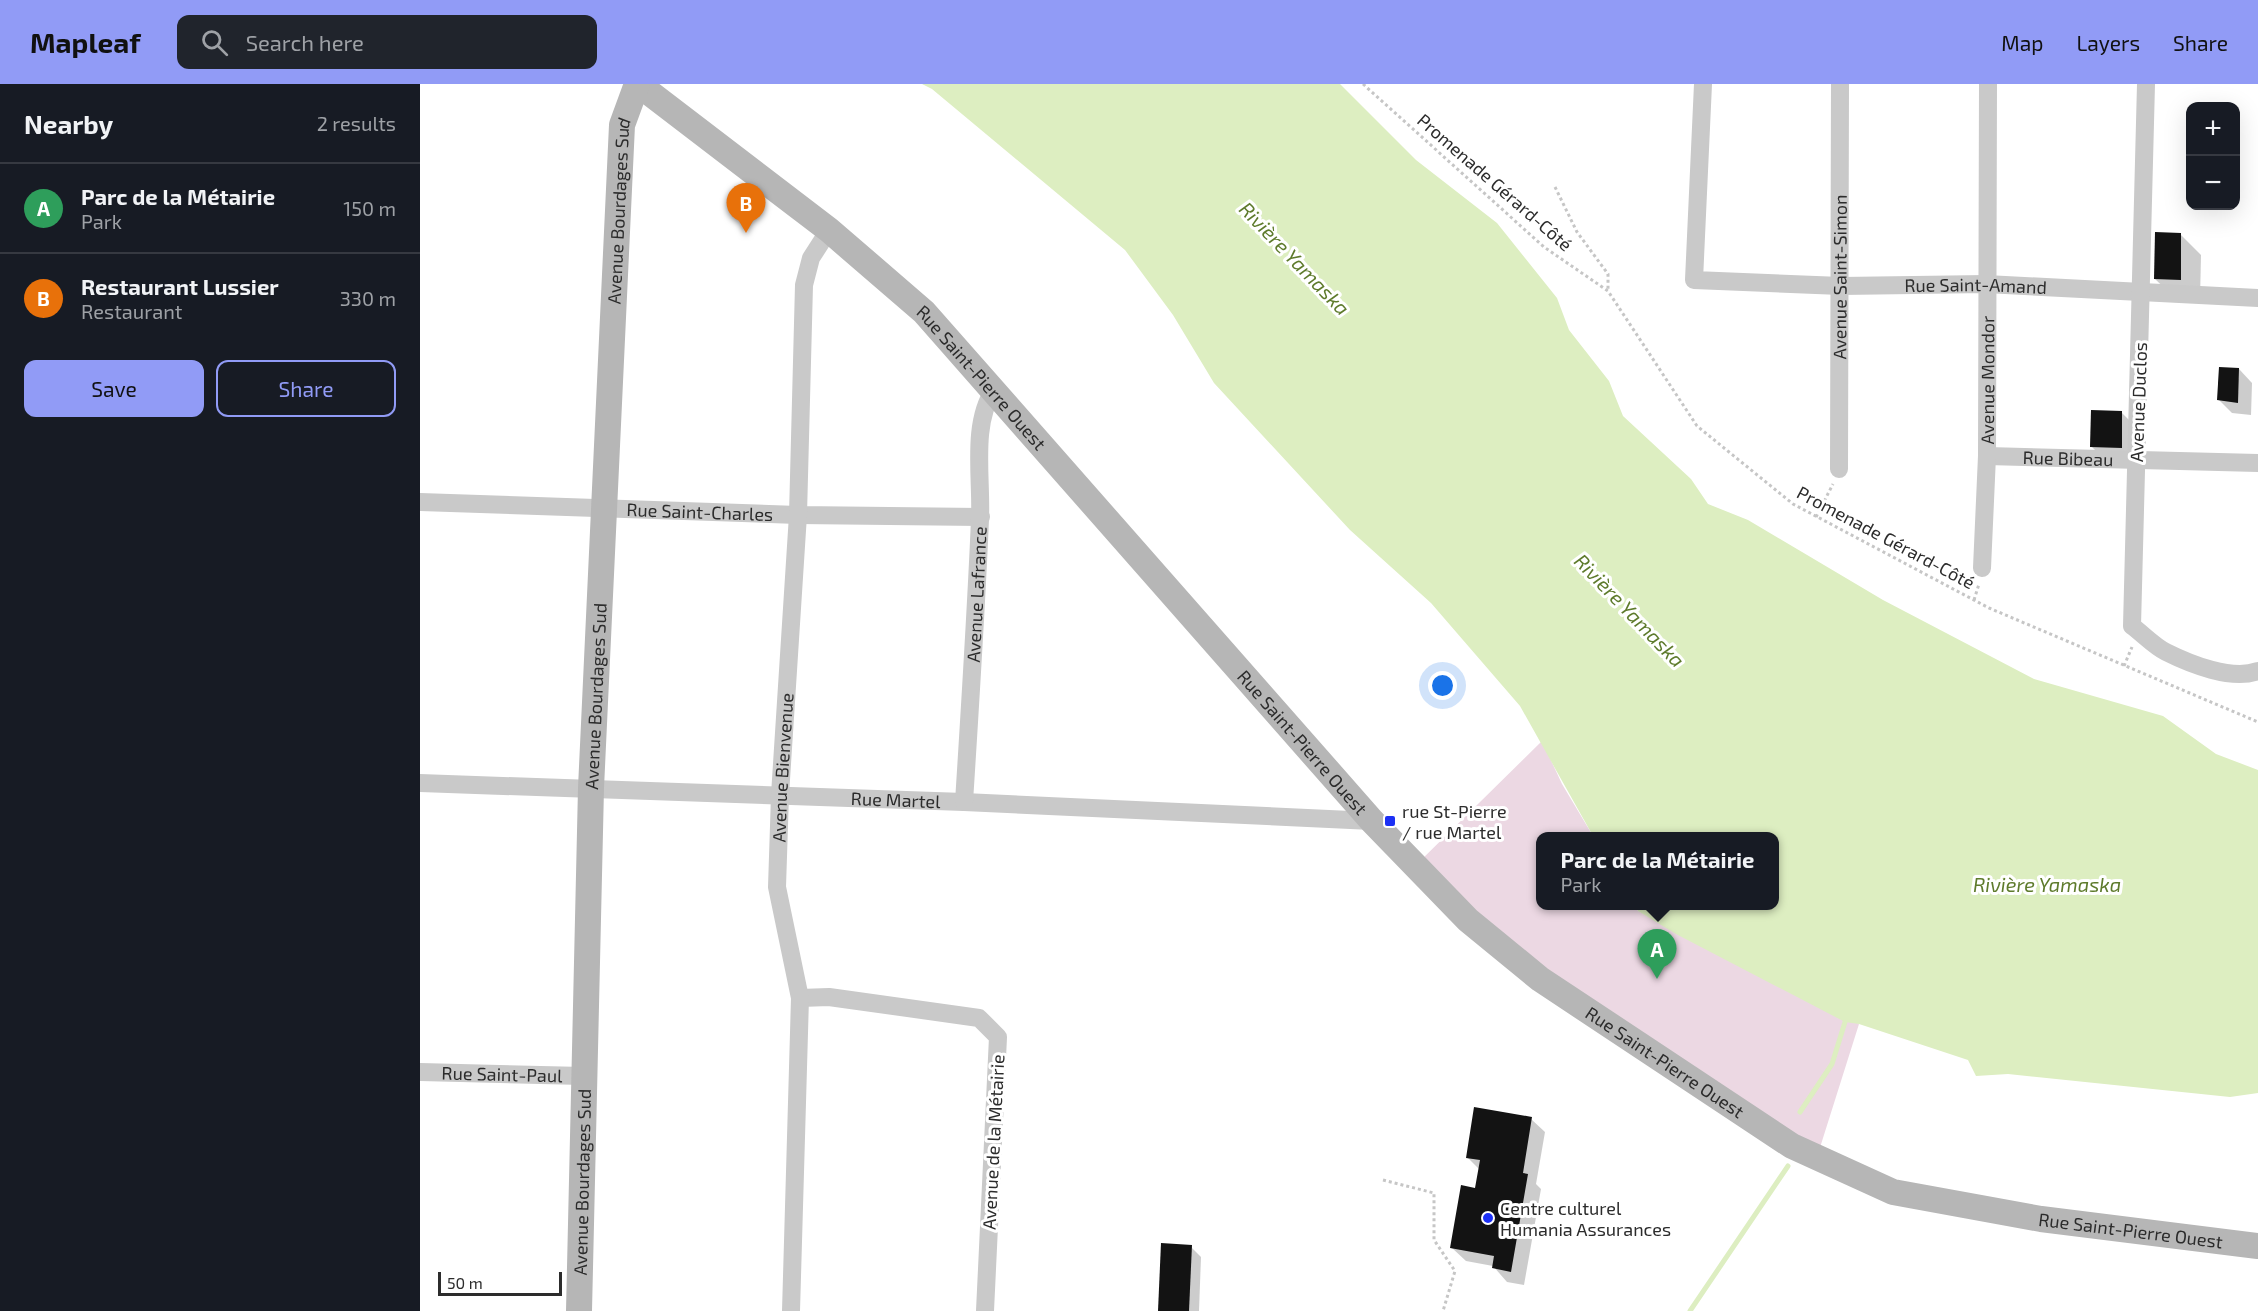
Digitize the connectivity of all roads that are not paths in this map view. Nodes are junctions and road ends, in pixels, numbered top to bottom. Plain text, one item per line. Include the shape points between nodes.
1 (637, 84) edge
2 (1702, 84) edge
3 (1840, 84) edge
4 (1988, 84) edge
5 (2146, 84) edge
6 (829, 230) junction
7 (1986, 284) junction
8 (1841, 286) junction
9 (2141, 293) junction
10 (2258, 298) edge
11 (994, 390) junction
12 (1987, 456) junction
13 (2136, 460) junction
14 (2258, 463) edge
15 (1839, 469) dead end
16 (420, 502) edge
17 (605, 508) junction
18 (798, 515) junction
19 (981, 517) junction
20 (1981, 576) road end
21 (2258, 671) edge
22 (420, 783) edge
23 (591, 788) junction
24 (780, 795) junction
25 (964, 802) junction
26 (1372, 821) junction
27 (800, 998) junction
28 (420, 1072) edge
29 (584, 1076) junction
30 (2258, 1246) edge
31 (579, 1311) edge
32 (791, 1311) edge
33 (985, 1311) edge

1 - 6 street, Rue Saint-Pierre Ouest
1 - 17 street, Avenue Bourdages Sud via 622,125
2 - 8 street, Rue Saint-Amand via 1694,280
3 - 8 street, Avenue Saint-Simon
4 - 7 street, Avenue Mondor
5 - 9 street, Avenue Duclos
6 - 11 street, Rue Saint-Pierre Ouest via 924,312
6 - 18 street, Avenue Bienvenue via 811,258 804,285
7 - 8 street, Rue Saint-Amand
7 - 9 street, Rue Saint-Amand
7 - 12 street, Avenue Mondor
8 - 15 street, Avenue Saint-Simon
9 - 10 street, Rue Saint-Amand
9 - 13 street, Avenue Duclos
11 - 19 street, Avenue Lafrance via 984,404
11 - 26 street, Rue Saint-Pierre Ouest
12 - 13 street, Rue Bibeau
12 - 20 street, Avenue Mondor
13 - 14 street, Rue Bibeau
13 - 21 street, Avenue Duclos via 2132,626 2165,652 2215,670 2249,674
16 - 17 street, Rue Saint-Charles
17 - 18 street, Rue Saint-Charles
17 - 23 street, Avenue Bourdages Sud
18 - 19 street, Rue Saint-Charles
18 - 24 street, Avenue Bienvenue
19 - 25 street, Avenue Lafrance
22 - 23 street, Rue Martel
23 - 24 street, Rue Martel
23 - 29 street, Avenue Bourdages Sud
24 - 25 street, Rue Martel
24 - 27 street, Avenue Bienvenue via 777,886
25 - 26 street, Rue Martel
26 - 30 street, Rue Saint-Pierre Ouest via 1468,920 1540,979 1792,1146 1893,1192 2041,1219
27 - 32 street, Avenue Bienvenue
27 - 33 street, Avenue de la Métairie via 829,996 979,1018 998,1037
28 - 29 street, Rue Saint-Paul
29 - 31 street, Avenue Bourdages Sud

